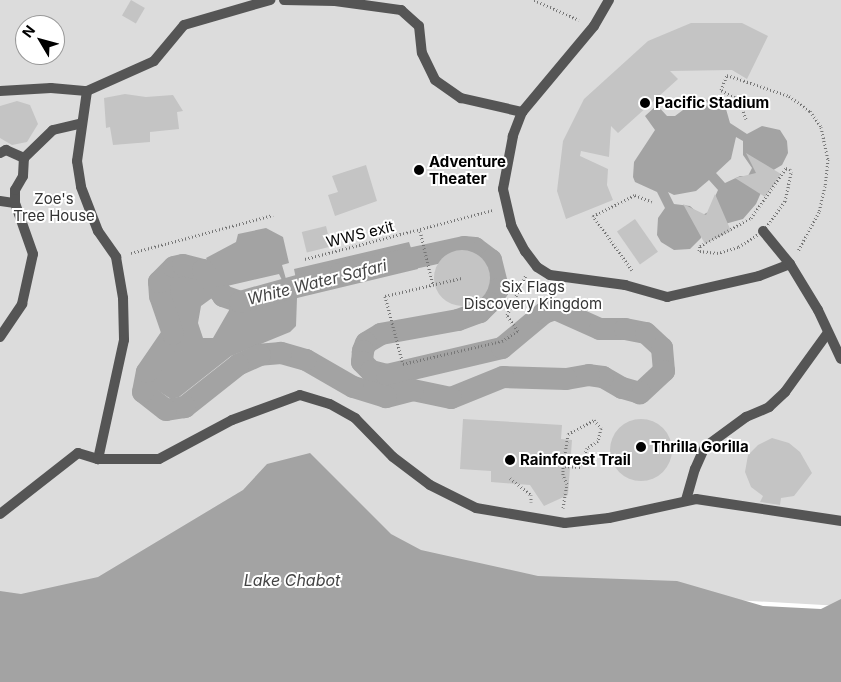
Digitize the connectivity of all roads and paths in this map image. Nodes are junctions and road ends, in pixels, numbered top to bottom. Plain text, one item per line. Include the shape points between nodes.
1 (270, 0) edge
2 (284, 0) edge
3 (534, 0) edge
4 (609, 0) edge
5 (594, 26) junction
6 (0, 91) edge
7 (87, 91) junction
8 (522, 112) junction
9 (746, 119) dead end
10 (80, 124) junction
11 (0, 153) edge
12 (24, 158) junction
13 (790, 169) dead end
14 (0, 201) edge
15 (652, 202) dead end
16 (15, 203) junction
17 (507, 206) junction
18 (274, 215) dead end
19 (420, 231) junction
20 (763, 232) dead end
21 (699, 251) dead end
22 (116, 256) junction
23 (530, 258) junction
24 (305, 259) dead end
25 (790, 264) junction
26 (639, 273) dead end
27 (461, 278) dead end
28 (433, 285) junction
29 (827, 334) junction
30 (0, 337) edge
31 (841, 359) edge
32 (98, 459) junction
33 (564, 466) junction
34 (510, 478) dead end
35 (686, 500) junction
36 (0, 514) edge
37 (531, 518) junction
38 (841, 521) edge
39 (559, 522) junction

1 - 7 street via 184,25 154,61
2 - 8 street via 335,1 401,10 418,26 422,53 435,80 461,98
3 - 5 path
4 - 5 street
5 - 8 street
6 - 7 street via 51,88
7 - 10 street
8 - 17 street via 506,165 503,189
9 - 25 path via 738,100 721,90 727,75 799,102 821,127 826,142 826,186 819,212
10 - 12 street via 53,130
10 - 22 street via 77,161 81,187 98,231
11 - 12 street via 6,150
12 - 16 street via 23,176 15,190
13 - 21 path via 781,173 751,218 700,246
14 - 16 street
15 - 26 path via 635,195 593,216 623,261
16 - 30 street via 33,254 22,304
17 - 19 path, WWS exit
17 - 23 street via 511,225
18 - 22 path
19 - 24 path, WWS exit
19 - 28 path
20 - 25 street
22 - 32 street via 123,298 124,340
23 - 25 street via 550,275 625,285 667,296 759,276
23 - 28 path via 526,276 507,315 518,331 502,341 403,364 384,296
25 - 29 street via 818,310
27 - 28 path
29 - 31 street
29 - 35 street via 786,392 705,447
32 - 36 street via 78,453
32 - 37 street via 159,459 232,420 300,395 330,404 355,418 392,457 430,485 476,508
33 - 33 path via 568,434 594,420 600,428 598,441 587,448 580,467
33 - 39 path via 567,484
34 - 37 path via 531,495
35 - 38 street
35 - 39 street via 609,518
37 - 39 street

